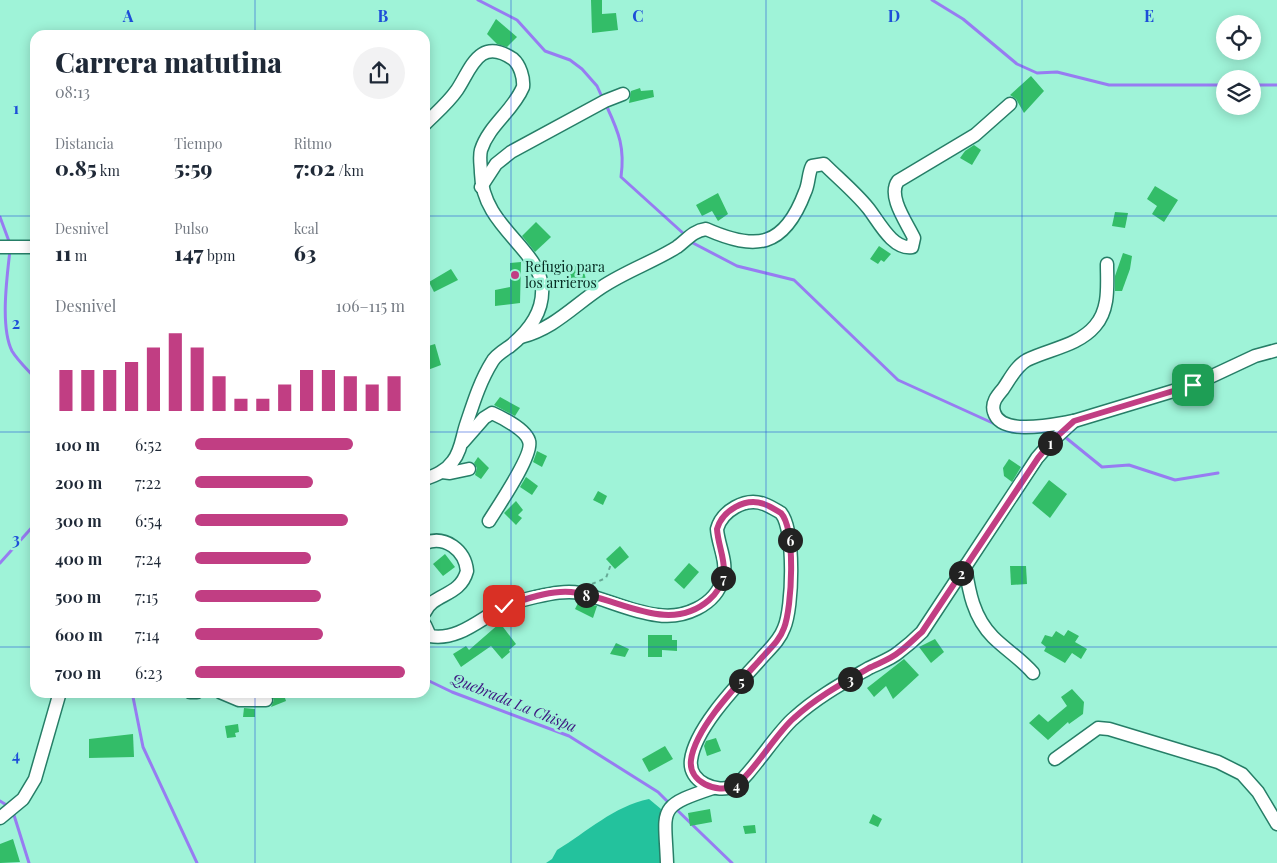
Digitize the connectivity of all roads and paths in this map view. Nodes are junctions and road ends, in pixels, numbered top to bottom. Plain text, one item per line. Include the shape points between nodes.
1 (623, 94) dead end
2 (1010, 104) dead end
3 (430, 119) edge
4 (481, 187) junction
5 (0, 247) edge
6 (30, 247) edge
7 (1107, 264) dead end
8 (521, 337) junction
9 (1277, 350) edge
10 (1074, 421) junction
11 (460, 446) junction
12 (469, 469) dead end
13 (442, 472) junction
14 (430, 477) edge
15 (489, 521) dead end
16 (430, 542) edge
17 (611, 564) dead end
18 (965, 566) junction
19 (573, 592) junction
20 (430, 606) edge
21 (430, 636) edge
22 (1033, 673) dead end
23 (58, 698) edge
24 (234, 698) edge
25 (266, 700) dead end
26 (1055, 759) dead end
27 (713, 788) junction
28 (0, 818) edge
29 (1277, 824) edge
30 (667, 863) edge

1 - 4 street via 511,152 496,164
2 - 8 street via 975,135 898,181 894,196 914,238 912,247 902,245 881,229 868,208 824,164 817,164 812,166 806,190 781,232 762,242 733,241 706,229 701,230 603,287 554,324
3 - 4 street via 457,90 474,58 482,53 496,52 516,62 522,87 493,126 482,148
4 - 8 street via 501,226 535,268 542,285 542,305
5 - 6 street
7 - 10 street via 1106,301 1095,327 1072,343 1026,361 994,400 995,417 1004,425 1015,428
8 - 11 street via 492,360
9 - 10 street via 1255,356 1164,396
10 - 18 street via 1038,458
11 - 13 street via 453,461
11 - 15 street via 492,413 529,440 526,459
12 - 13 street
13 - 14 street
16 - 20 street via 446,542 464,558 467,570 458,588
17 - 19 path via 606,578
18 - 22 street via 972,602 981,621 992,636
18 - 27 street via 916,637 898,653 829,690 793,718 736,785 725,789
19 - 21 street via 535,597 504,606 449,636
19 - 27 street via 656,615 681,615 701,607 716,594 724,577 717,529 725,515 746,503 762,503 784,516 790,538 788,614 784,628 777,642 716,710 694,747 691,762 695,775
23 - 28 street via 35,779 23,799
24 - 25 street
26 - 29 street via 1098,728 1109,729 1218,762 1242,774 1258,792
27 - 30 street via 674,805 663,822

